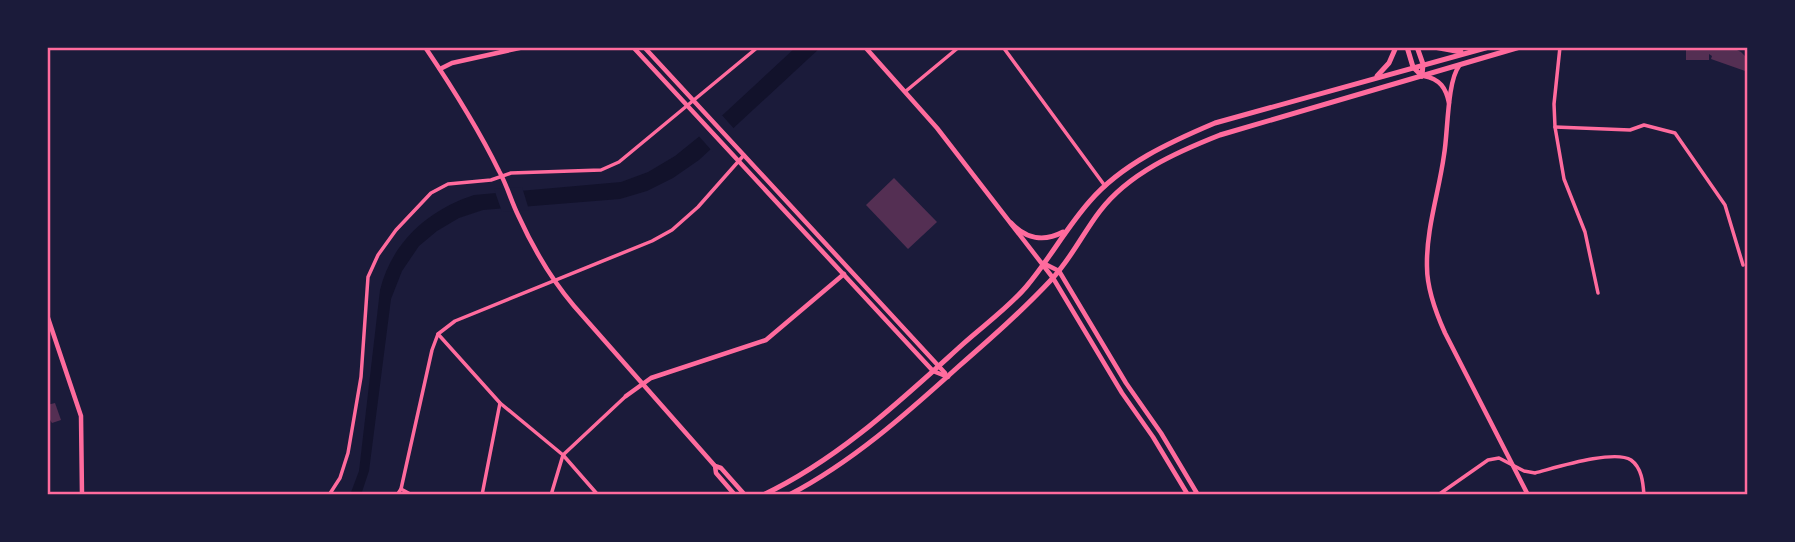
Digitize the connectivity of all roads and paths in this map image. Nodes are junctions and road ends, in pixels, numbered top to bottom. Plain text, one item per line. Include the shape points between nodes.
1 (425, 47) edge
2 (524, 47) edge
3 (633, 47) edge
4 (644, 47) edge
5 (758, 47) edge
6 (865, 47) edge
7 (959, 47) edge
8 (1003, 47) edge
9 (1396, 47) edge
10 (1407, 47) edge
11 (1417, 47) edge
12 (1434, 47) edge
13 (1489, 47) edge
14 (1520, 47) edge
15 (1560, 47) edge
16 (1471, 52) junction
17 (1423, 64) junction
18 (1460, 65) junction
19 (1413, 67) junction
20 (440, 69) junction
21 (1422, 76) junction
22 (1372, 79) junction
23 (906, 91) junction
24 (693, 100) junction
25 (1449, 104) junction
26 (686, 105) junction
27 (1555, 127) junction
28 (744, 155) junction
29 (738, 161) junction
30 (502, 176) junction
31 (1105, 186) junction
32 (1011, 223) junction
33 (1068, 228) junction
34 (1042, 263) junction
35 (1743, 265) dead end
36 (1059, 271) junction
37 (844, 274) junction
38 (1053, 278) junction
39 (555, 282) junction
40 (1598, 293) dead end
41 (47, 315) edge
42 (438, 334) junction
43 (936, 368) junction
44 (948, 377) junction
45 (642, 383) junction
46 (626, 396) joint
47 (500, 403) junction
48 (563, 455) junction
49 (715, 466) junction
50 (1514, 466) junction
51 (401, 489) junction
52 (82, 495) edge
53 (330, 495) edge
54 (397, 495) edge
55 (412, 495) edge
56 (482, 495) edge
57 (551, 495) edge
58 (598, 495) edge
59 (735, 495) edge
60 (745, 495) edge
61 (763, 495) edge
62 (789, 495) edge
63 (1188, 495) edge
64 (1198, 495) edge
65 (1438, 495) edge
66 (1528, 495) edge
67 (1644, 495) edge

1 - 20 street
2 - 20 street
3 - 26 street
4 - 24 street
5 - 24 street
6 - 23 street
7 - 23 street
8 - 31 street
9 - 22 main road via 1384,70
10 - 19 main road
11 - 17 main road
12 - 16 main road
13 - 16 main road
14 - 18 main road
15 - 27 street
16 - 17 main road
17 - 19 main road
17 - 21 main road
18 - 21 main road
18 - 25 street
19 - 21 main road
19 - 22 main road
20 - 30 street
21 - 25 street via 1443,85
21 - 36 main road via 1220,135 1179,153 1126,184 1108,201
22 - 31 main road via 1215,123 1156,151
23 - 32 street
24 - 26 street
24 - 28 street
25 - 50 street via 1427,280 1437,316
26 - 29 street
26 - 30 street via 608,169
27 - 35 street via 1630,130 1644,125 1675,133 1725,205
27 - 40 street via 1564,179 1585,232
28 - 29 street
28 - 43 street
29 - 37 street
29 - 39 street via 672,230
30 - 39 street
30 - 53 street via 448,184 431,193 396,230 371,268 361,377 348,453
31 - 33 main road
32 - 33 main road via 1038,238
32 - 34 street
33 - 34 main road
34 - 36 street
34 - 38 street
34 - 43 main road via 1026,288
36 - 38 main road
36 - 64 street
37 - 43 street
37 - 45 street via 766,340
38 - 44 main road
38 - 63 street
39 - 42 street via 455,321
39 - 45 street
41 - 52 street via 81,416
42 - 47 street
42 - 51 street
43 - 44 street
43 - 61 main road via 835,453
44 - 62 main road via 860,449
45 - 46 street
45 - 49 street
46 - 48 street
47 - 48 street
47 - 56 street
48 - 57 street
48 - 58 street
49 - 59 street
49 - 60 street
50 - 65 street via 1499,458 1488,460
50 - 66 street
50 - 67 street via 1535,473 1621,457 1631,460 1640,471
51 - 54 street
51 - 55 street

